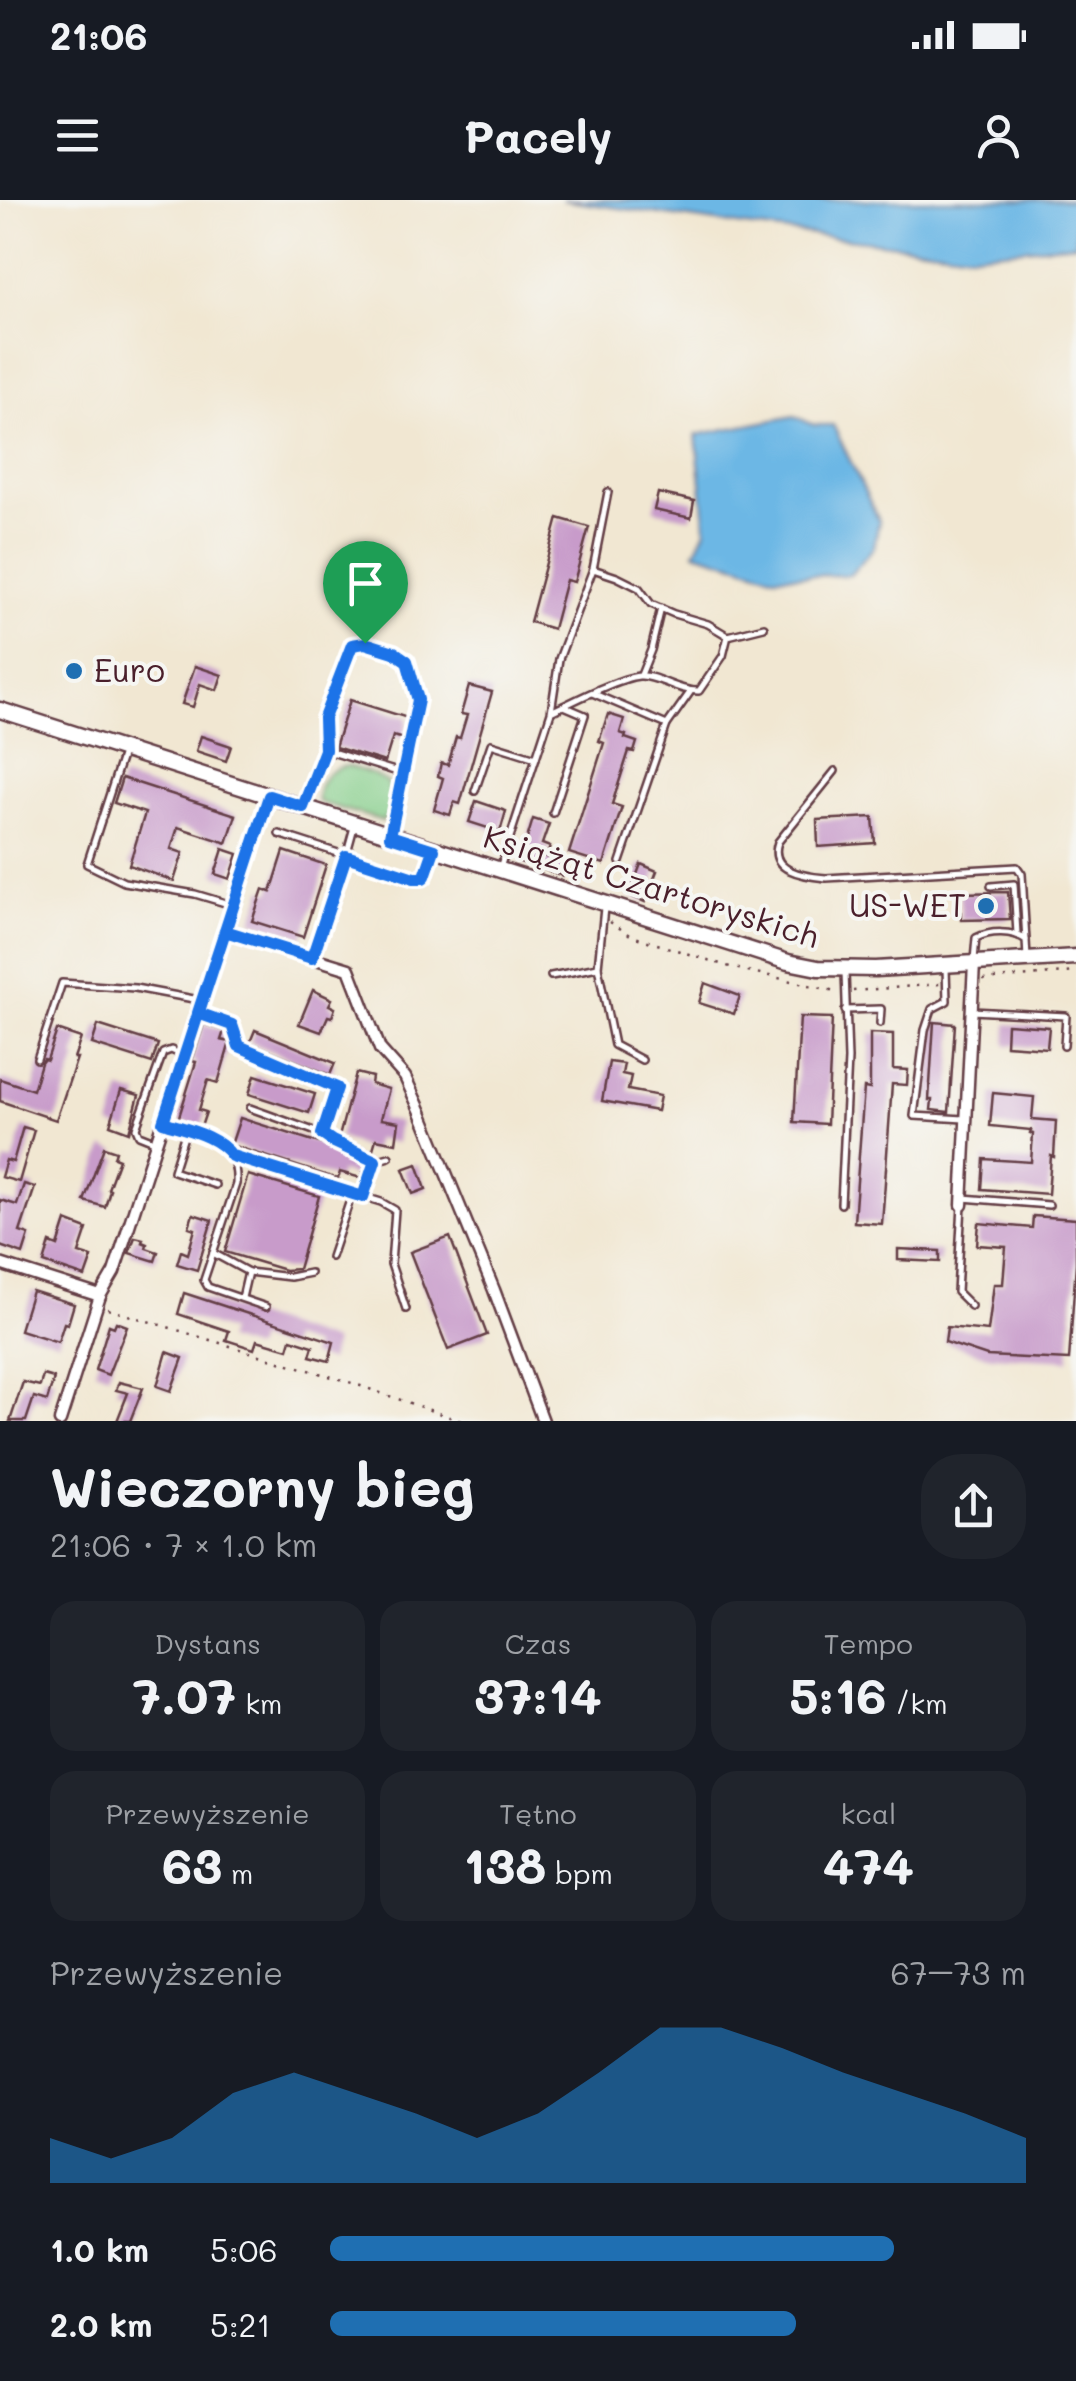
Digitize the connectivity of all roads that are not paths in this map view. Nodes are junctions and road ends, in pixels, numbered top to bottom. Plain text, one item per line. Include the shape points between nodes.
1 (608, 492) dead end
2 (593, 569) junction
3 (662, 608) junction
4 (764, 627) dead end
5 (728, 636) junction
6 (641, 675) junction
7 (691, 692) junction
8 (592, 694) junction
9 (564, 706) junction
10 (0, 710) edge
11 (551, 712) junction
12 (667, 725) junction
13 (124, 750) junction
14 (325, 750) junction
15 (536, 758) junction
16 (835, 771) dead end
17 (402, 773) junction
18 (475, 791) dead end
19 (269, 796) junction
20 (303, 807) junction
21 (553, 813) dead end
22 (354, 824) junction
23 (279, 834) dead end
24 (390, 836) junction
25 (434, 850) junction
26 (346, 856) junction
27 (620, 862) dead end
28 (499, 871) junction
29 (991, 886) dead end
30 (234, 905) junction
31 (604, 905) junction
32 (225, 931) junction
33 (1017, 934) junction
34 (1026, 940) junction
35 (1072, 957) edge
36 (312, 958) junction
37 (1026, 960) junction
38 (974, 964) junction
39 (946, 965) junction
40 (598, 967) junction
41 (846, 969) junction
42 (551, 976) dead end
43 (202, 1000) junction
44 (845, 1010) junction
45 (972, 1011) junction
46 (198, 1013) junction
47 (880, 1022) dead end
48 (1064, 1046) dead end
49 (184, 1056) junction
50 (36, 1059) dead end
51 (642, 1060) dead end
52 (250, 1108) dead end
53 (967, 1120) junction
54 (163, 1122) junction
55 (186, 1130) junction
56 (322, 1134) junction
57 (156, 1142) junction
58 (232, 1156) junction
59 (390, 1157) dead end
60 (375, 1161) junction
61 (214, 1185) dead end
62 (352, 1194) junction
63 (363, 1197) junction
64 (962, 1202) junction
65 (841, 1204) dead end
66 (1049, 1205) dead end
67 (213, 1253) junction
68 (331, 1257) dead end
69 (0, 1264) edge
70 (248, 1272) junction
71 (310, 1273) dead end
72 (242, 1299) junction
73 (98, 1301) junction
74 (971, 1306) dead end
75 (266, 1307) dead end
76 (406, 1309) dead end
77 (60, 1421) edge
78 (543, 1421) edge

1 - 2 lane
2 - 3 lane via 639,588
2 - 11 lane via 560,659
3 - 5 lane
3 - 6 lane
4 - 5 lane
5 - 7 lane via 723,656 699,691
6 - 7 lane
6 - 8 lane
7 - 12 lane
8 - 9 lane
8 - 12 lane
9 - 11 lane
9 - 21 lane via 585,715
10 - 13 main road, Książąt Czartoryskich
11 - 15 lane
12 - 27 lane
13 - 19 main road, Książąt Czartoryskich
13 - 30 lane via 87,864 124,882
14 - 17 lane
14 - 17 lane via 324,718 352,645 380,647 407,661 418,700
14 - 20 lane
15 - 18 lane via 491,744
15 - 28 lane
16 - 34 lane via 778,842 778,863 826,878 1016,867
17 - 24 lane
19 - 20 main road, Książąt Czartoryskich
19 - 30 street
20 - 22 main road, Książąt Czartoryskich
22 - 24 main road, Książąt Czartoryskich
22 - 26 lane
23 - 26 lane
24 - 25 main road, Książąt Czartoryskich
25 - 26 lane via 419,879
25 - 28 main road, Książąt Czartoryskich
26 - 36 lane
28 - 31 main road, Książąt Czartoryskich
29 - 33 lane via 1014,884
30 - 32 street
31 - 40 lane
31 - 41 main road, Książąt Czartoryskich via 788,962
32 - 36 street
32 - 43 street
33 - 34 lane
33 - 38 lane via 978,936
34 - 37 lane
35 - 37 main road, Książąt Czartoryskich
36 - 78 street via 349,969 380,1050 405,1077
37 - 38 main road, Książąt Czartoryskich
38 - 39 main road, Książąt Czartoryskich
38 - 45 street
39 - 41 main road, Książąt Czartoryskich
39 - 53 lane via 947,1001 932,1009 925,1030 914,1116
40 - 42 lane
40 - 51 lane via 614,1045
41 - 44 lane
43 - 46 street
43 - 50 lane via 62,983
44 - 47 lane via 881,1010
44 - 65 lane
45 - 48 lane via 1066,1016
45 - 53 street
46 - 49 street
46 - 56 lane via 232,1025 239,1046 337,1088
49 - 54 street
49 - 57 lane via 164,1052 136,1128
52 - 56 lane
53 - 64 street
54 - 55 lane
54 - 57 street
55 - 58 lane via 224,1145
55 - 61 lane via 173,1171
56 - 60 lane
57 - 73 street via 114,1272
58 - 62 lane
58 - 67 lane via 236,1184
59 - 60 lane
60 - 63 lane
62 - 63 lane
62 - 68 lane
63 - 76 lane via 396,1210 392,1264
64 - 66 lane
64 - 74 lane via 957,1292
67 - 70 lane
67 - 72 lane via 208,1287
69 - 73 street
70 - 71 lane
70 - 72 lane
72 - 75 lane
73 - 77 street

